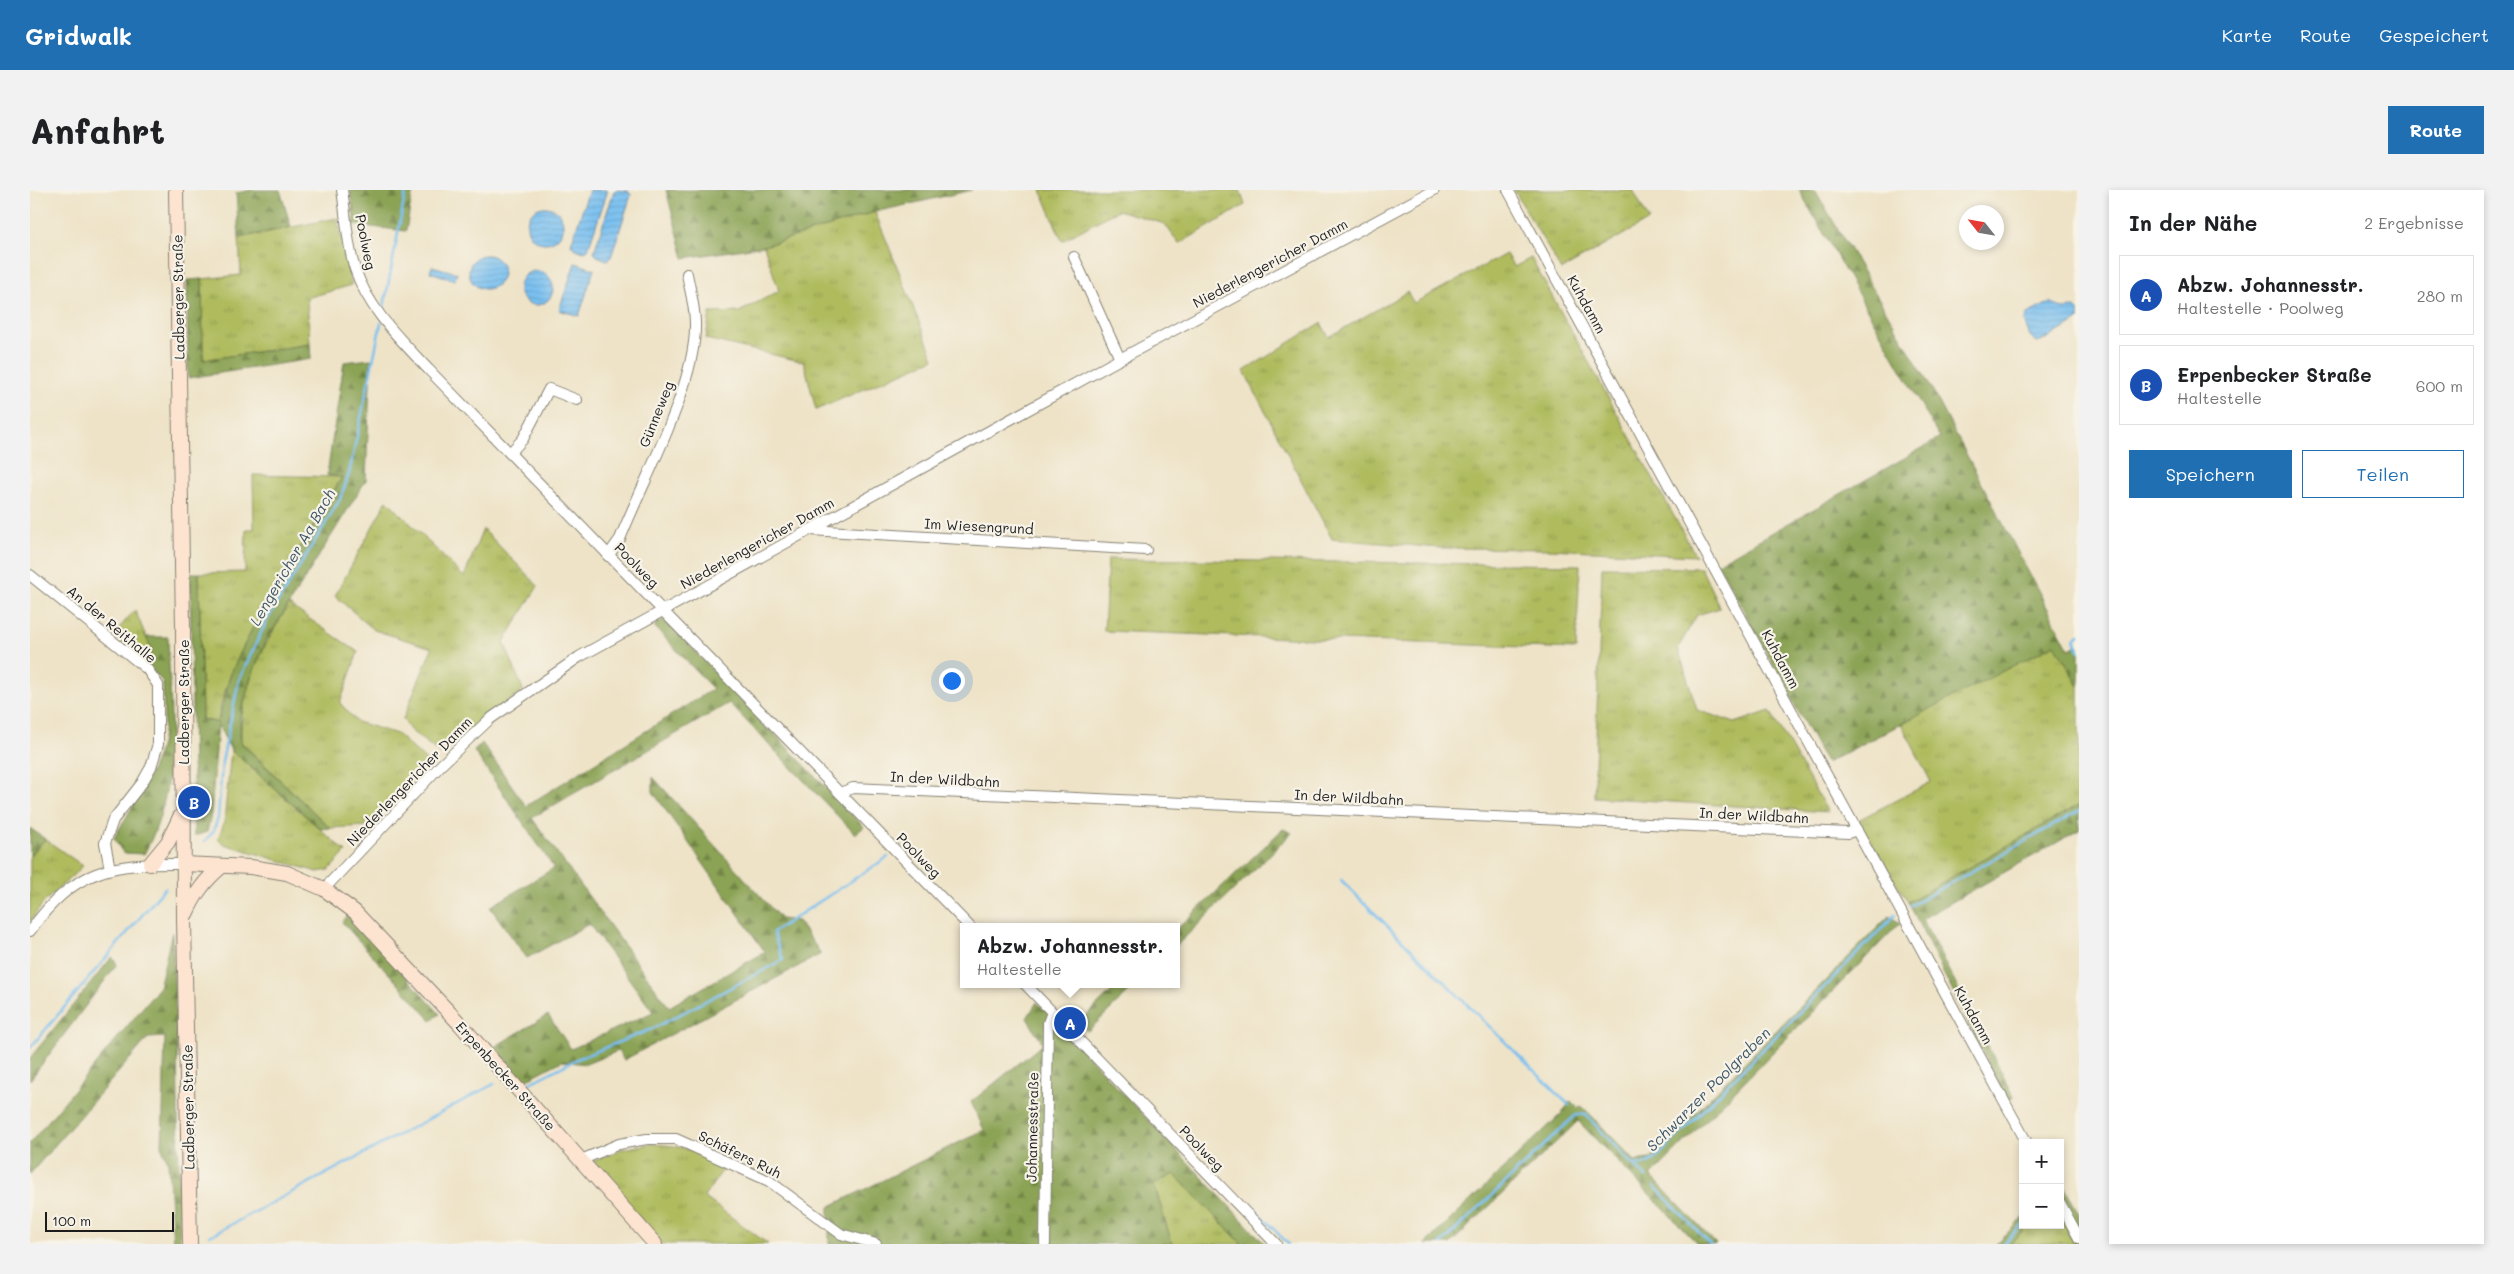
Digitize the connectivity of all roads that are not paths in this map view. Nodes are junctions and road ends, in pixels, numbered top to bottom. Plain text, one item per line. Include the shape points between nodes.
1 (176, 190) edge
2 (342, 190) edge
3 (1434, 190) edge
4 (1508, 190) edge
5 (1074, 257) dead end
6 (687, 274) dead end
7 (1120, 359) junction
8 (577, 400) dead end
9 (510, 454) junction
10 (810, 530) junction
11 (1146, 550) dead end
12 (608, 556) junction
13 (30, 575) edge
14 (662, 611) junction
15 (840, 793) junction
16 (183, 810) junction
17 (1857, 830) junction
18 (150, 864) junction
19 (183, 864) junction
20 (222, 866) junction
21 (110, 869) junction
22 (324, 889) junction
23 (184, 919) junction
24 (966, 923) edge
25 (30, 931) edge
26 (1029, 988) edge
27 (1052, 1012) junction
28 (2025, 1139) edge
29 (581, 1160) junction
30 (2064, 1210) edge
31 (2079, 1238) edge
32 (190, 1244) edge
33 (655, 1244) edge
34 (876, 1244) edge
35 (1044, 1244) edge
36 (1276, 1244) edge

1 - 16 main road, Ladberger Straße
2 - 9 street, Poolweg via 354,267 375,309
3 - 7 street, Niederlengericher Damm
4 - 17 street, Kuhdamm
5 - 7 street
6 - 12 street, Günneweg via 695,323 690,365 620,539
7 - 10 street, Niederlengericher Damm
8 - 9 street via 549,389 524,439
9 - 12 street, Poolweg
10 - 11 street, Im Wiesengrund
10 - 14 street, Niederlengericher Damm
12 - 14 street, Poolweg
13 - 21 street, An der Reithalle via 147,669 158,685 158,744 151,767 113,820 104,843
14 - 15 street, Poolweg
14 - 22 street, Niederlengericher Damm via 579,657 490,719 441,765
15 - 17 street, In der Wildbahn via 853,788 1838,832
15 - 24 street, Poolweg
16 - 18 main road via 176,829
16 - 19 main road, Ladberger Straße
17 - 28 street, Kuhdamm
18 - 19 street
18 - 21 street
19 - 20 main road, Erpenbecker Straße
19 - 23 main road, Ladberger Straße
20 - 22 main road, Erpenbecker Straße via 267,869
20 - 23 main road via 197,891
21 - 25 street via 84,878 64,893 46,908
22 - 29 main road, Erpenbecker Straße via 370,926
23 - 32 main road, Ladberger Straße
26 - 27 street, Poolweg
27 - 35 street, Johannesstraße via 1048,1023
27 - 36 street, Poolweg
29 - 33 main road, Erpenbecker Straße
29 - 34 street, Schäfers Ruh via 619,1144 647,1139 676,1139 769,1181 841,1234
30 - 31 street

